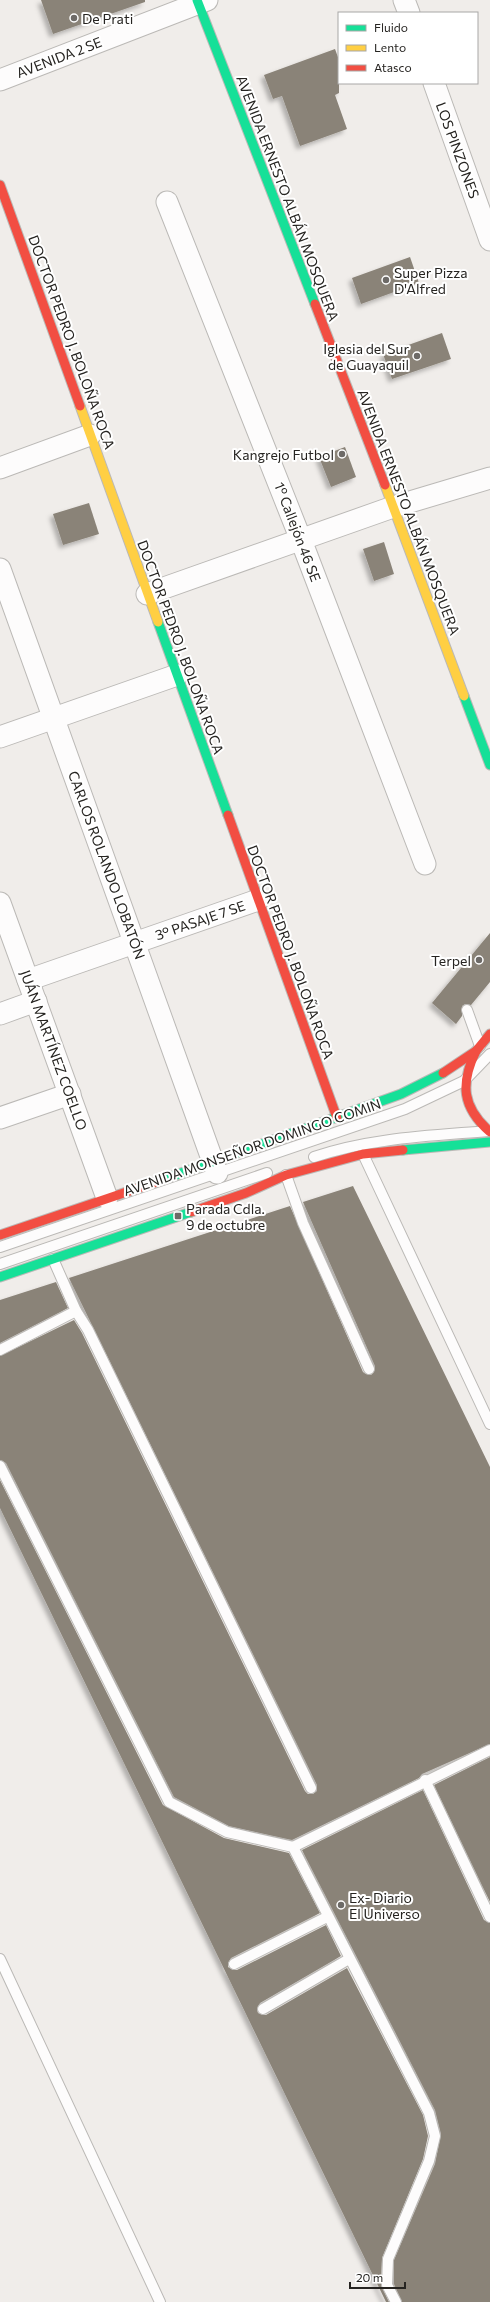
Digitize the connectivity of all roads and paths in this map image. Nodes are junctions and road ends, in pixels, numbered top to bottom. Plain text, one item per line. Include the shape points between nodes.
1 (404, 0) edge
2 (201, 1) edge
3 (409, 12) edge
4 (0, 80) edge
5 (434, 84) edge
6 (0, 185) edge
7 (167, 202) dead end
8 (490, 240) edge
9 (90, 435) junction
10 (0, 468) edge
11 (490, 478) edge
12 (393, 507) junction
13 (301, 540) junction
14 (0, 569) edge
15 (147, 594) junction
16 (177, 676) junction
17 (54, 718) junction
18 (0, 736) edge
19 (490, 765) edge
20 (425, 864) dead end
21 (258, 900) junction
22 (1, 906) edge
23 (135, 942) junction
24 (28, 980) junction
25 (36, 1001) junction
26 (466, 1010) dead end
27 (0, 1014) edge
28 (490, 1034) edge
29 (478, 1048) junction
30 (490, 1054) edge
31 (464, 1081) junction
32 (70, 1094) junction
33 (0, 1118) edge
34 (337, 1118) junction
35 (490, 1131) edge
36 (490, 1142) edge
37 (363, 1154) junction
38 (216, 1168) junction
39 (286, 1175) junction
40 (108, 1198) junction
41 (0, 1235) edge
42 (0, 1248) edge
43 (53, 1258) junction
44 (0, 1264) edge
45 (0, 1277) edge
46 (76, 1311) junction
47 (0, 1350) edge
48 (369, 1369) dead end
49 (490, 1424) edge
50 (0, 1466) edge
51 (490, 1750) edge
52 (425, 1780) junction
53 (311, 1788) dead end
54 (293, 1847) junction
55 (327, 1917) junction
56 (490, 1917) edge
57 (0, 1959) edge
58 (349, 1959) junction
59 (234, 1964) dead end
60 (263, 2009) dead end
61 (160, 2302) edge
62 (396, 2302) edge

1 - 3 street
2 - 4 street, AVENIDA 2 SE
2 - 12 street, AVENIDA ERNESTO ALBÁN MOSQUERA
5 - 8 street, LOS PINZONES
6 - 9 street, DOCTOR PEDRO J. BOLOÑA ROCA
7 - 13 street, 1º Callejón 46 SE
9 - 10 street
9 - 15 street, DOCTOR PEDRO J. BOLOÑA ROCA
11 - 12 street
12 - 13 street
12 - 19 street, AVENIDA ERNESTO ALBÁN MOSQUERA
13 - 15 street
13 - 20 street, 1º Callejón 46 SE
14 - 17 street, CARLOS ROLANDO LOBATÓN
15 - 16 street, DOCTOR PEDRO J. BOLOÑA ROCA
16 - 17 street
16 - 21 street, DOCTOR PEDRO J. BOLOÑA ROCA
17 - 18 street
17 - 23 street, CARLOS ROLANDO LOBATÓN
21 - 23 street, 3° PASAJE 7 SE
21 - 34 street, DOCTOR PEDRO J. BOLOÑA ROCA
22 - 24 street, JUÁN MARTÍNEZ COELLO
23 - 24 street, 3° PASAJE 7 SE
23 - 38 street, CARLOS ROLANDO LOBATÓN
24 - 25 street, JUÁN MARTÍNEZ COELLO
25 - 27 street
25 - 32 street, JUÁN MARTÍNEZ COELLO
26 - 29 lane
28 - 29 street, AVENIDA MONSEÑOR DOMINGO COMIN
29 - 31 street via 468,1065
29 - 34 street, AVENIDA MONSEÑOR DOMINGO COMIN via 426,1083
30 - 31 lane, AVENIDA MONSEÑOR DOMINGO COMIN
31 - 35 street via 471,1112 481,1125
31 - 38 lane, AVENIDA MONSEÑOR DOMINGO COMIN via 405,1109
32 - 33 street
32 - 40 street, JUÁN MARTÍNEZ COELLO
34 - 38 street, AVENIDA MONSEÑOR DOMINGO COMIN
35 - 44 lane, AVENIDA MONSEÑOR DOMINGO COMIN via 348,1146
36 - 37 street
37 - 39 street
37 - 49 lane
38 - 40 street, AVENIDA MONSEÑOR DOMINGO COMIN
38 - 42 lane, AVENIDA MONSEÑOR DOMINGO COMIN
39 - 43 street via 246,1193
39 - 48 lane via 303,1223
40 - 41 street, AVENIDA MONSEÑOR DOMINGO COMIN
43 - 45 street
43 - 46 lane
46 - 47 lane
46 - 53 lane via 88,1330
50 - 54 lane via 169,1802 227,1832
51 - 52 lane
52 - 54 lane
52 - 56 lane
54 - 55 lane
55 - 58 lane
55 - 59 lane
57 - 61 lane
58 - 60 lane
58 - 62 lane via 429,2112 435,2136 429,2161 388,2260 387,2285

